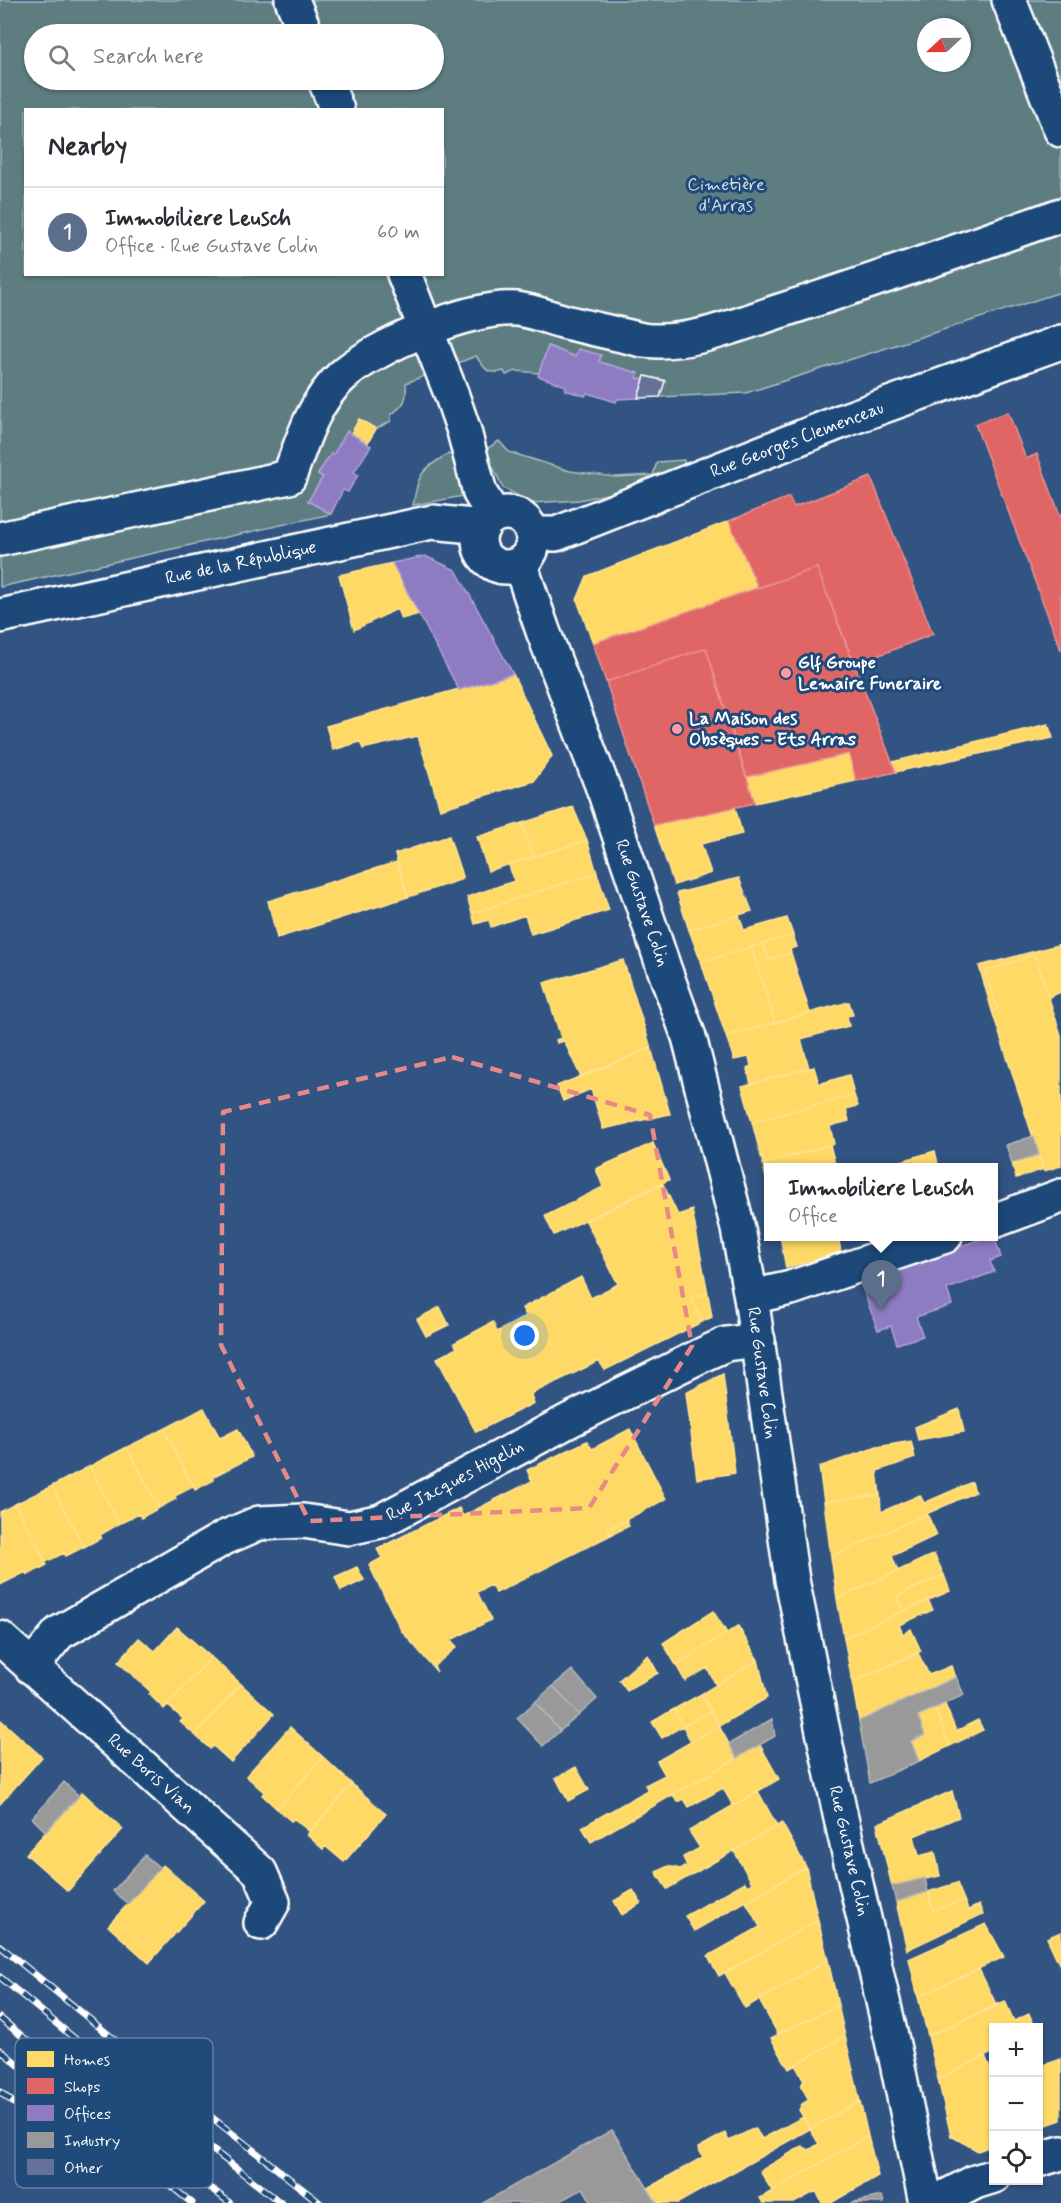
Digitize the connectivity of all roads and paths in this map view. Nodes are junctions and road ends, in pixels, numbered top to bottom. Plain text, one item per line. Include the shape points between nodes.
1 (292, 0) edge
2 (1009, 0) edge
3 (302, 24) edge
4 (329, 90) edge
5 (336, 108) edge
6 (1061, 130) edge
7 (1061, 215) edge
8 (405, 276) edge
9 (426, 329) junction
10 (1061, 342) edge
11 (488, 521) junction
12 (533, 534) junction
13 (0, 539) edge
14 (520, 564) junction
15 (0, 616) edge
16 (1061, 1196) edge
17 (998, 1219) edge
18 (930, 1241) edge
19 (751, 1297) junction
20 (758, 1340) junction
21 (0, 1638) edge
22 (31, 1667) junction
23 (261, 1923) dead end
24 (1061, 2153) edge
25 (1043, 2158) edge
26 (989, 2177) edge
27 (927, 2203) edge
28 (934, 2203) edge

1 - 3 street
2 - 6 street
4 - 5 street
7 - 9 street via 692,338 642,340 517,309 473,314
8 - 9 street
9 - 11 street via 464,431
9 - 13 street via 371,355 341,377 307,428 289,477
10 - 12 street, Rue Georges Clemenceau via 845,420 556,534
11 - 12 street via 506,513 518,515 529,524
11 - 14 street via 479,543 483,554 501,567
11 - 15 street, Rue de la République via 432,522
12 - 14 street via 531,552
14 - 19 street, Rue Gustave Colin via 689,1037 737,1224
16 - 17 street
18 - 19 street via 791,1288
19 - 20 street, Rue Gustave Colin
20 - 22 street, Rue Jacques Higelin via 726,1344 696,1358 381,1521 349,1528 303,1521 259,1522 224,1538 59,1634
20 - 27 street, Rue Gustave Colin via 792,1580
21 - 22 street, Rue Boris Vian
22 - 23 street, Rue Boris Vian via 260,1872 273,1902
24 - 25 street
26 - 28 street

